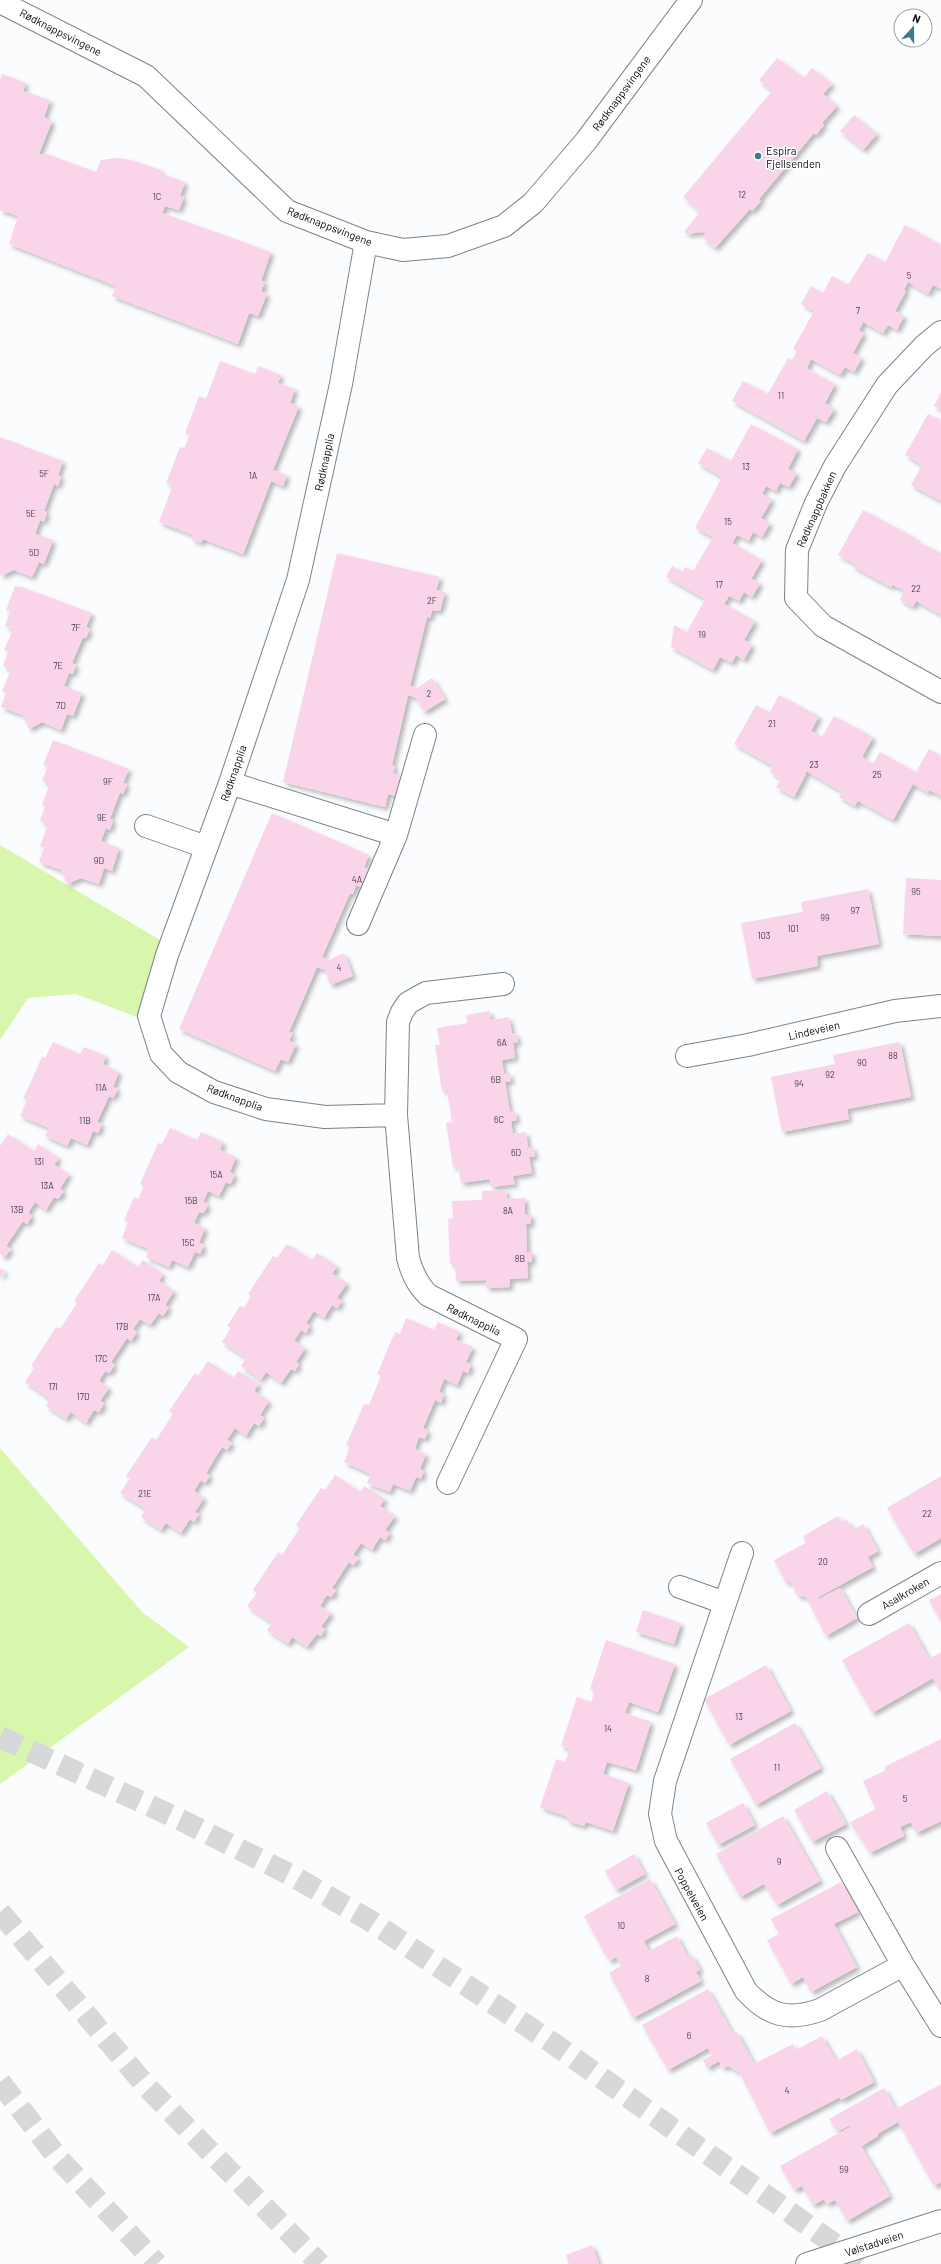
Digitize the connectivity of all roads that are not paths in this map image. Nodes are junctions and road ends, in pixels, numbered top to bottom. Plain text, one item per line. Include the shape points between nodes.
1 (691, 0) edge
2 (0, 2) edge
3 (366, 242) junction
4 (941, 332) edge
5 (941, 692) edge
6 (425, 735) dead end
7 (230, 783) junction
8 (146, 826) dead end
9 (396, 835) junction
10 (206, 847) junction
11 (358, 924) dead end
12 (503, 984) dead end
13 (941, 1006) edge
14 (687, 1056) dead end
15 (396, 1115) junction
16 (448, 1483) dead end
17 (742, 1553) dead end
18 (941, 1573) edge
19 (680, 1587) dead end
20 (724, 1603) junction
21 (869, 1614) dead end
22 (837, 1848) dead end
23 (903, 1965) junction
24 (941, 2026) edge
25 (941, 2221) edge
26 (808, 2264) edge

1 - 3 street, Rødknappsvingene via 586,141 533,202 504,226 448,246 403,250
2 - 3 street, Rødknappsvingene via 146,76 287,211
3 - 7 street, Rødknapplia via 341,384 298,580
4 - 5 street, Rødknappbakken via 887,384 835,466 816,502 797,550 796,598 823,626
6 - 9 street
7 - 9 street
7 - 10 street, Rødknapplia
8 - 10 street
9 - 11 street
10 - 15 street, Rødknapplia via 167,955 149,1016 161,1054 178,1072 214,1092 266,1109 324,1117
12 - 15 street, Rødknapplia via 436,990 408,1003 402,1012 397,1033
13 - 14 street, Lindeveien via 895,1011 748,1045
15 - 16 street, Rødknapplia via 408,1258 418,1284 428,1295 440,1302 516,1339
17 - 20 street, Poppelveien
18 - 21 street, Asalkroken
19 - 20 street
20 - 23 street, Poppelveien via 662,1798 662,1826 674,1860 746,1991 765,2009 786,2016 806,2015
22 - 23 street
23 - 24 street
25 - 26 street, Vølstadveien

